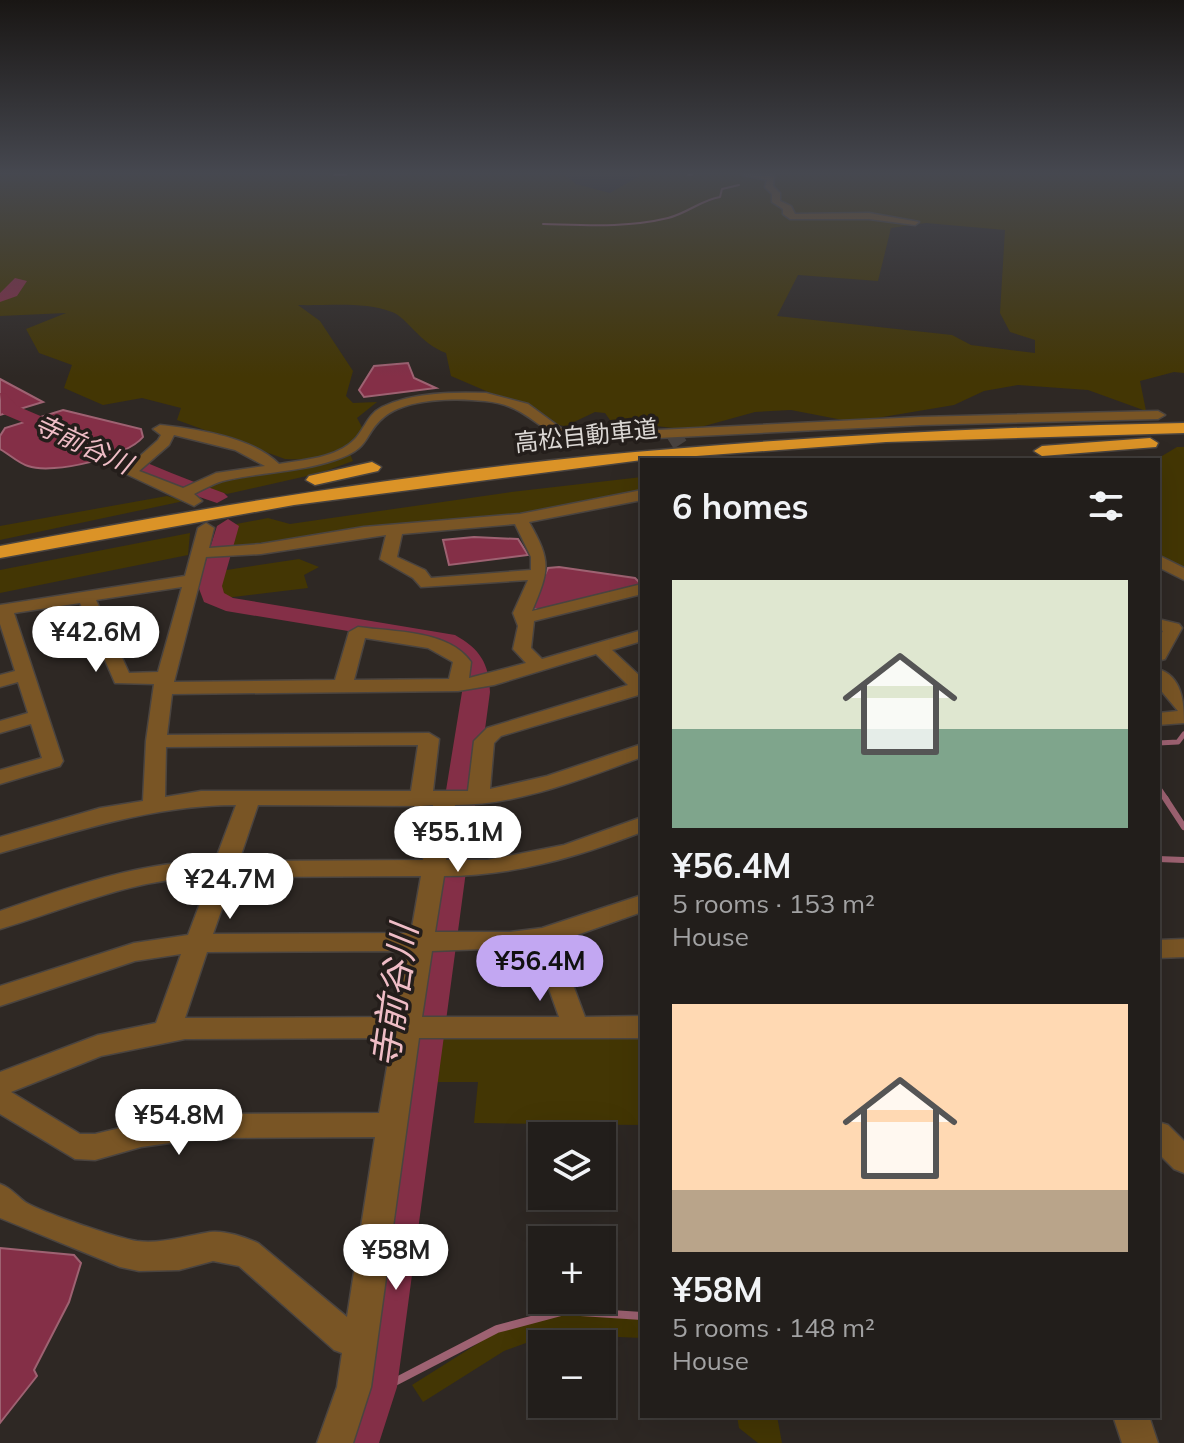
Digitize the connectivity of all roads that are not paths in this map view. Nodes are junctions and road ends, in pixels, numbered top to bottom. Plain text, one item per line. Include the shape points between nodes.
1 (1158, 415) dead end
2 (1184, 428) edge
3 (672, 432) dead end
4 (950, 433) junction
5 (1184, 435) edge
6 (568, 437) junction
7 (1184, 442) edge
8 (550, 447) dead end
9 (1042, 451) dead end
10 (690, 458) edge
11 (640, 461) edge
12 (372, 467) dead end
13 (276, 469) junction
14 (640, 469) edge
15 (433, 487) junction
16 (640, 495) edge
17 (520, 519) junction
18 (206, 528) dead end
19 (395, 530) junction
20 (0, 549) edge
21 (212, 552) junction
22 (1160, 561) edge
23 (0, 562) edge
24 (538, 574) junction
25 (1184, 575) edge
26 (193, 580) junction
27 (640, 589) edge
28 (86, 597) junction
29 (2, 610) edge
30 (524, 618) junction
31 (1172, 628) edge
32 (640, 636) edge
33 (6, 637) edge
34 (600, 648) junction
35 (1160, 651) edge
36 (539, 666) junction
37 (26, 674) junction
38 (1160, 677) edge
39 (0, 681) edge
40 (165, 683) junction
41 (471, 683) junction
42 (640, 685) edge
43 (342, 688) junction
44 (640, 688) edge
45 (1184, 707) edge
46 (38, 716) junction
47 (1184, 717) edge
48 (1160, 719) edge
49 (0, 727) edge
50 (156, 741) junction
51 (640, 751) edge
52 (0, 777) edge
53 (249, 799) junction
54 (421, 799) junction
55 (462, 799) junction
56 (154, 804) junction
57 (640, 825) edge
58 (0, 845) edge
59 (224, 869) junction
60 (447, 869) junction
61 (640, 904) edge
62 (0, 920) edge
63 (543, 937) junction
64 (196, 943) junction
65 (436, 943) junction
66 (1184, 948) edge
67 (1160, 949) edge
68 (0, 996) edge
69 (422, 1027) junction
70 (640, 1027) edge
71 (572, 1029) junction
72 (167, 1030) junction
73 (0, 1084) edge
74 (0, 1099) edge
75 (391, 1125) junction
76 (1160, 1136) edge
77 (1184, 1160) edge
78 (0, 1198) edge
79 (360, 1341) junction
80 (1132, 1418) edge
81 (335, 1443) edge
82 (1140, 1443) edge

1 - 6 street
2 - 4 highway, 高松自動車道
3 - 6 street via 651,427
4 - 8 highway
4 - 20 highway, 高松自動車道 via 737,445 513,467
5 - 10 highway, 高松自動車道 via 958,441
6 - 13 street via 541,417 501,400 473,396 388,409 356,446
7 - 9 highway
11 - 15 highway, 高松自動車道
12 - 20 highway
13 - 13 street via 264,456 192,432 160,429 168,434 164,442 129,472 189,493 221,476
14 - 15 highway
15 - 23 highway, 高松自動車道 via 192,524
16 - 17 street
17 - 19 street
17 - 24 street via 542,558
18 - 21 street
19 - 21 street
19 - 24 street via 388,559 427,583
21 - 26 street
22 - 25 street
24 - 30 street
26 - 28 street
26 - 40 street
27 - 30 street
28 - 29 street
28 - 40 street via 122,679
29 - 33 street
30 - 36 street via 522,649
31 - 35 street
32 - 34 street
33 - 37 street
34 - 36 street
34 - 42 street
36 - 41 street
37 - 39 street
37 - 46 street
38 - 45 street
40 - 43 street
40 - 50 street
41 - 43 street
41 - 43 street via 462,662 446,648 358,632
44 - 55 street via 494,732 484,741
46 - 49 street
46 - 52 street via 53,761
47 - 48 street
50 - 54 street via 429,739
50 - 56 street
51 - 55 street via 552,782
53 - 54 street
53 - 56 street
53 - 59 street
54 - 55 street
55 - 60 street
56 - 58 street
57 - 60 street via 533,861
59 - 60 street
59 - 62 street via 152,873 110,882
59 - 64 street
60 - 65 street
61 - 63 street
63 - 65 street
63 - 71 street
64 - 65 street
64 - 68 street via 119,956
64 - 72 street
65 - 69 street
66 - 67 street
69 - 71 street
69 - 72 street
69 - 75 street
70 - 71 street
72 - 73 street via 98,1046
74 - 75 street via 75,1146 95,1147 206,1126
75 - 79 street
76 - 77 street
78 - 79 street via 15,1212 120,1252 179,1255 213,1246 247,1253 346,1338
79 - 81 street via 354,1387
80 - 82 street

